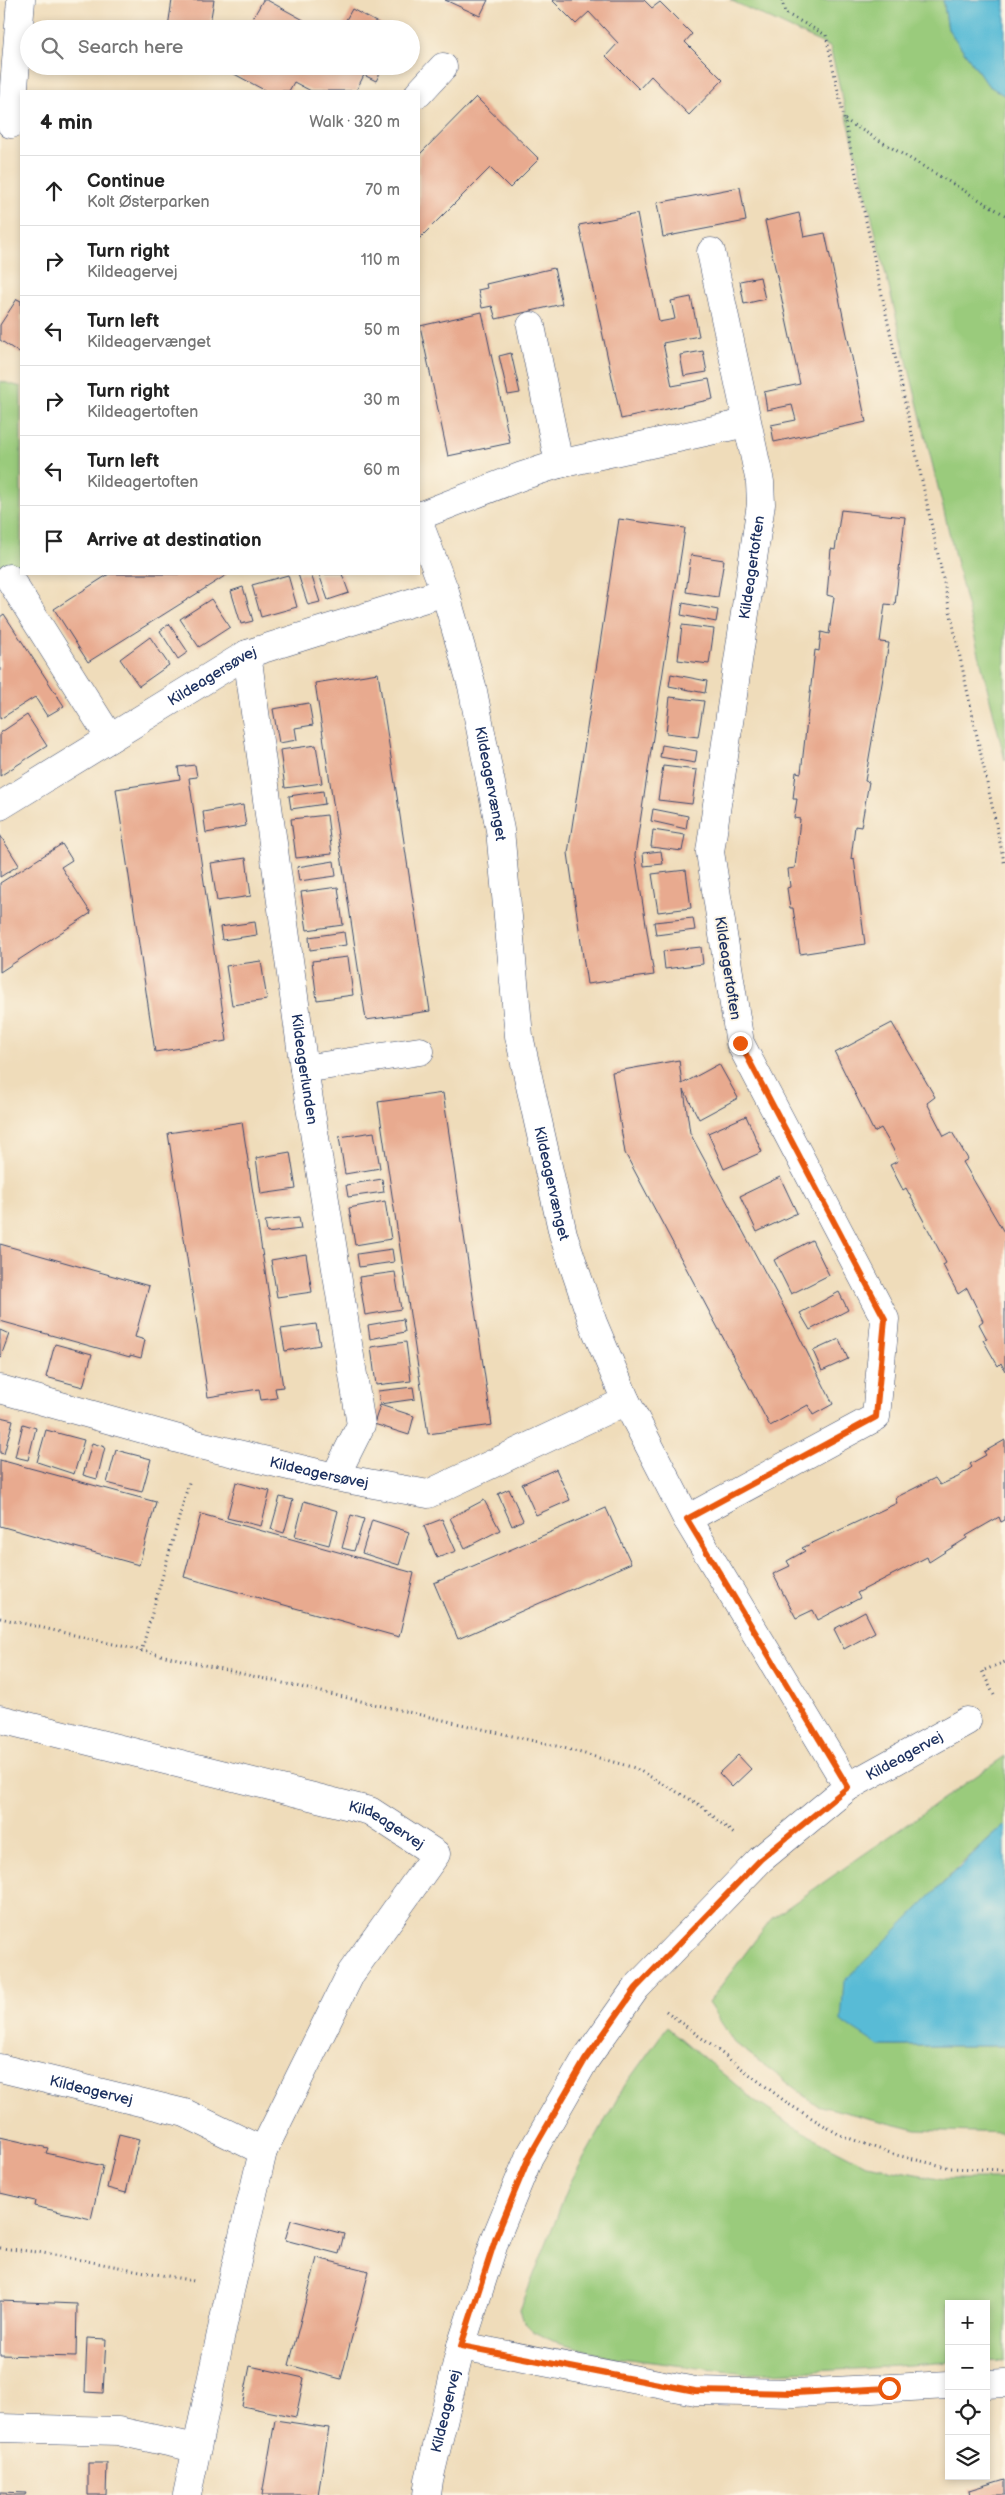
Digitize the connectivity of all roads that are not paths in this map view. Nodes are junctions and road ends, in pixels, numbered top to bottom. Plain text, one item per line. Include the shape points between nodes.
1 (21, 0) edge
2 (443, 68) dead end
3 (420, 92) edge
4 (11, 125) edge
5 (711, 252) dead end
6 (531, 326) dead end
7 (746, 423) junction
8 (559, 464) junction
9 (420, 516) edge
10 (420, 526) edge
11 (9, 578) dead end
12 (446, 592) junction
13 (247, 654) junction
14 (110, 738) junction
15 (0, 806) edge
16 (420, 1050) dead end
17 (304, 1069) junction
18 (0, 1389) edge
19 (626, 1401) junction
20 (335, 1477) junction
21 (687, 1519) junction
22 (0, 1720) edge
23 (967, 1721) dead end
24 (848, 1787) junction
25 (0, 2068) edge
26 (264, 2151) junction
27 (461, 2346) junction
28 (1005, 2383) edge
29 (990, 2384) edge
30 (945, 2385) edge
31 (0, 2428) edge
32 (196, 2448) junction
33 (187, 2495) edge
34 (428, 2495) edge

1 - 4 street
2 - 3 street
5 - 7 street, Kildeagertoften
6 - 8 street
7 - 8 street
7 - 21 street, Kildeagertoften via 760,482 761,504 710,852 740,1043 885,1319 876,1417
8 - 9 street
10 - 12 street, Kildeagervænget
11 - 14 street
12 - 13 street, Kildeagersøvej
12 - 19 street, Kildeagervænget via 472,686 500,830 519,1036 561,1225 592,1323
13 - 14 street, Kildeagersøvej
13 - 17 street, Kildeagerlunden
14 - 15 street, Kildeagersøvej
16 - 17 street
17 - 20 street, Kildeagerlunden via 361,1425
18 - 20 street, Kildeagersøvej via 200,1445
19 - 20 street, Kildeagersøvej via 428,1494
19 - 21 street, Kildeagervænget
21 - 24 street, Kildeagervænget
22 - 26 street, Kildeagervej via 370,1811 436,1854 351,1973
23 - 24 street, Kildeagervej
24 - 27 street, Kildeagervej via 761,1859 636,1988 585,2060 529,2157 496,2237
25 - 26 street, Kildeagervej via 185,2113
26 - 32 street, Kildeagervej
27 - 30 street via 695,2391 795,2393
27 - 34 street, Kildeagervej
28 - 29 street
31 - 32 street via 118,2431
32 - 33 street, Kildeagervej

